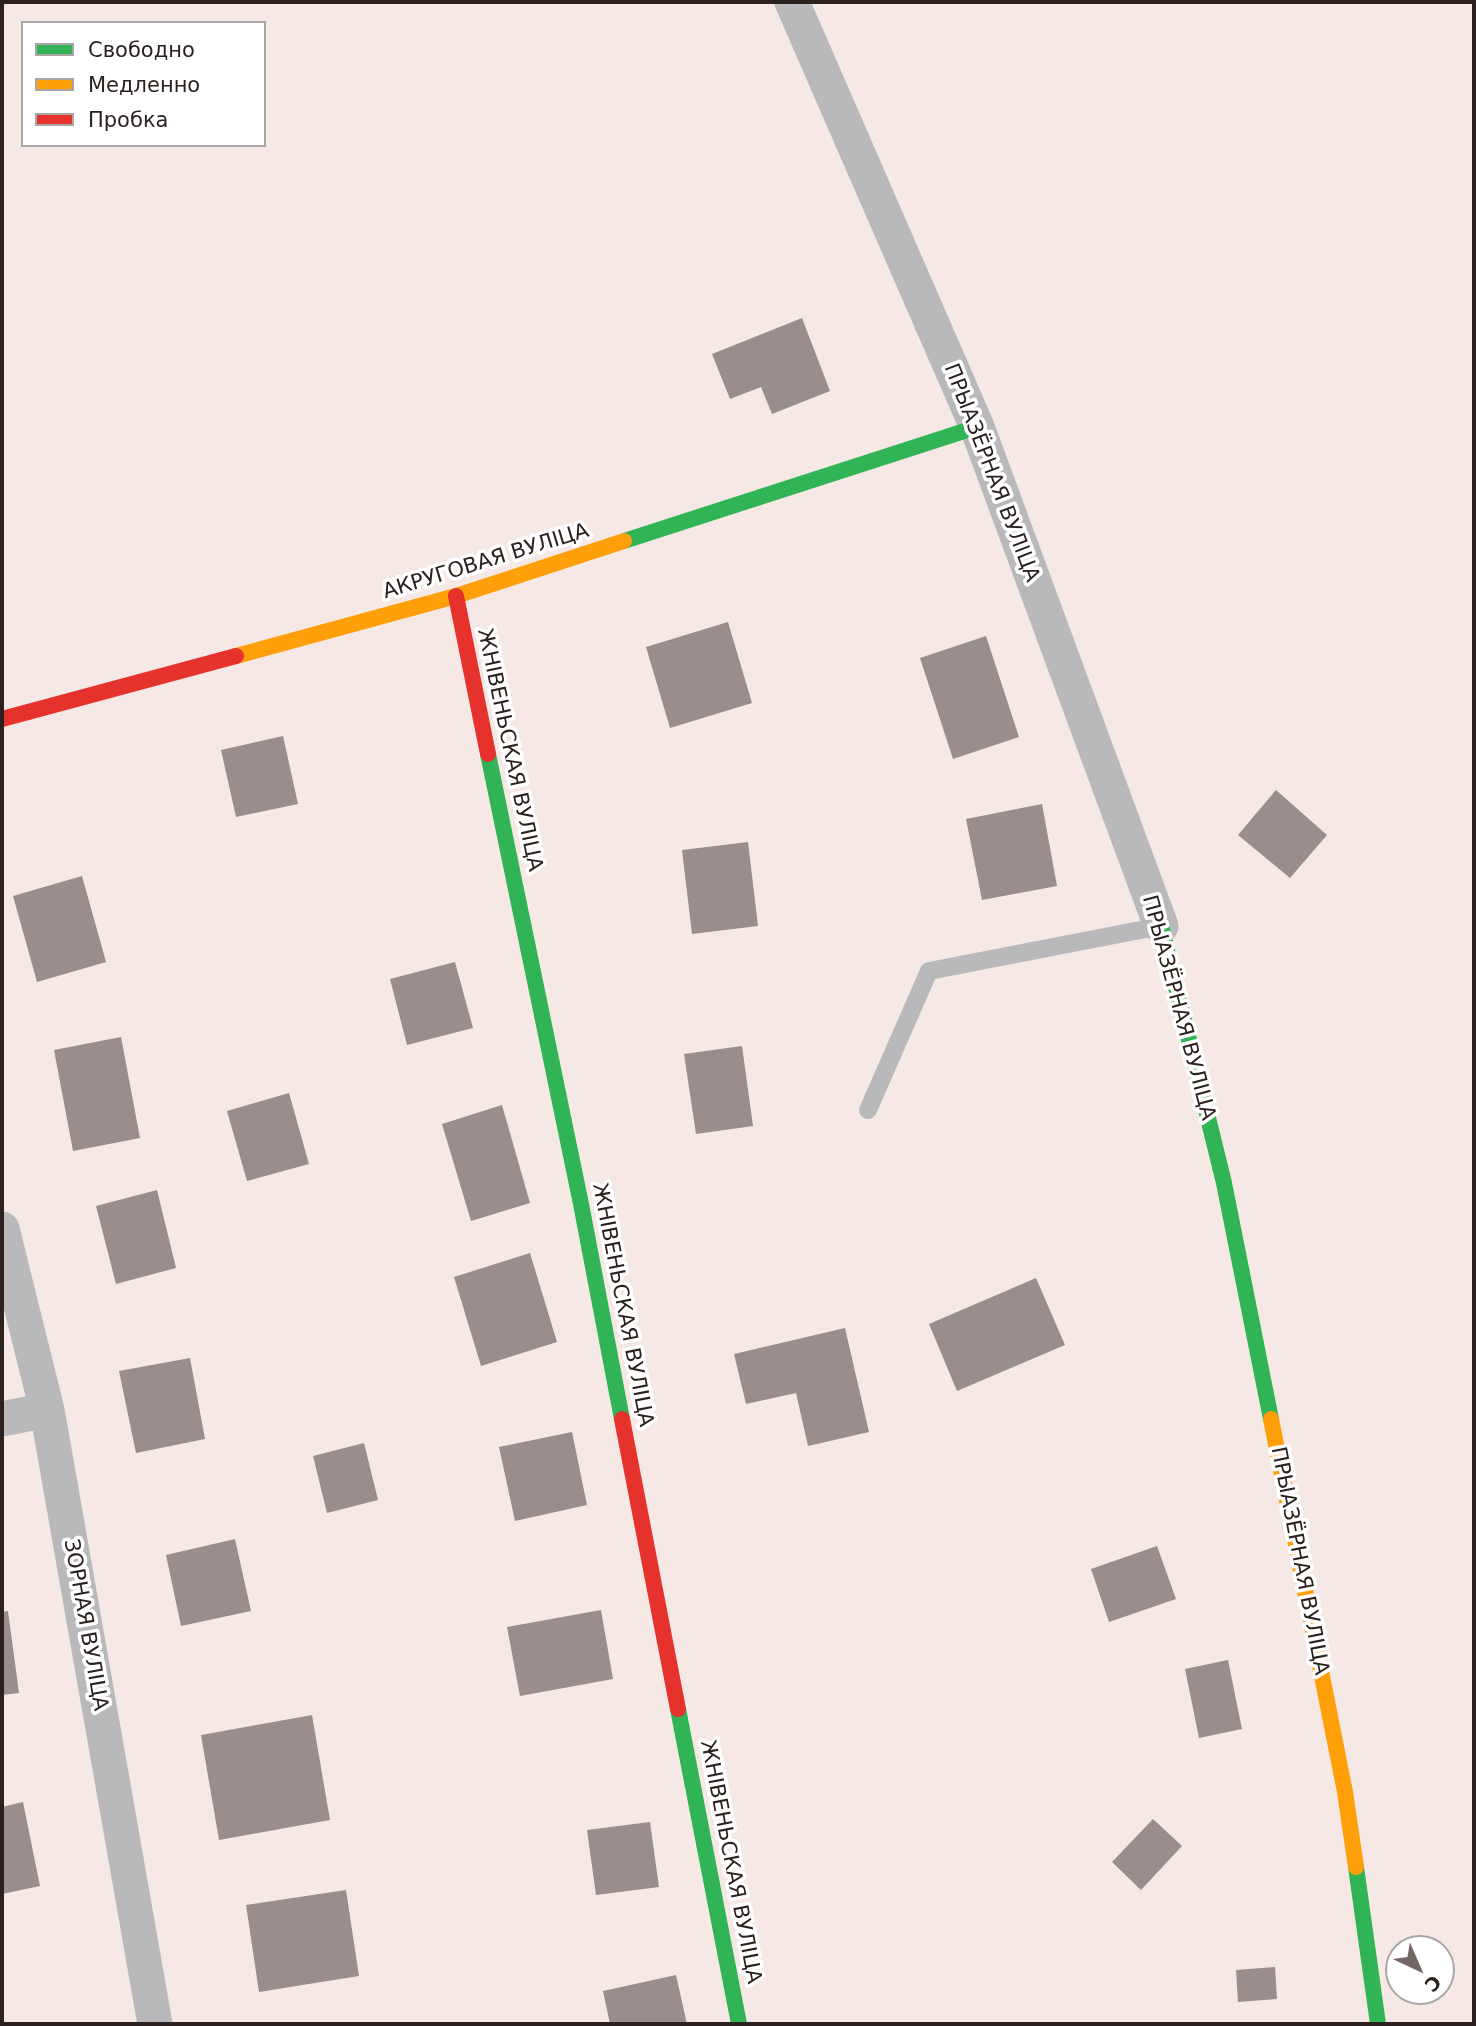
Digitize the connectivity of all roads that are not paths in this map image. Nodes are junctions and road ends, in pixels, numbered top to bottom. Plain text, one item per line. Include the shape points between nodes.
1 (792, 2) edge
2 (976, 427) junction
3 (456, 596) junction
4 (2, 719) edge
5 (1161, 926) junction
6 (868, 1110) dead end
7 (2, 1229) edge
8 (47, 1410) junction
9 (2, 1419) edge
10 (155, 2024) edge
11 (739, 2024) edge
12 (1378, 2024) edge

1 - 2 street, ПРЫАЗЁРНАЯ ВУЛІЦА
2 - 3 street, АКРУГОВАЯ ВУЛІЦА
2 - 5 street, ПРЫАЗЁРНАЯ ВУЛІЦА
3 - 4 street, АКРУГОВАЯ ВУЛІЦА
3 - 11 street, ЖНІВЕНЬСКАЯ ВУЛІЦА via 581,1204
5 - 6 lane via 929,971
5 - 12 street, ПРЫАЗЁРНАЯ ВУЛІЦА via 1224,1183 1342,1778
7 - 8 street, ЗОРНАЯ ВУЛІЦА
8 - 9 street
8 - 10 street, ЗОРНАЯ ВУЛІЦА

